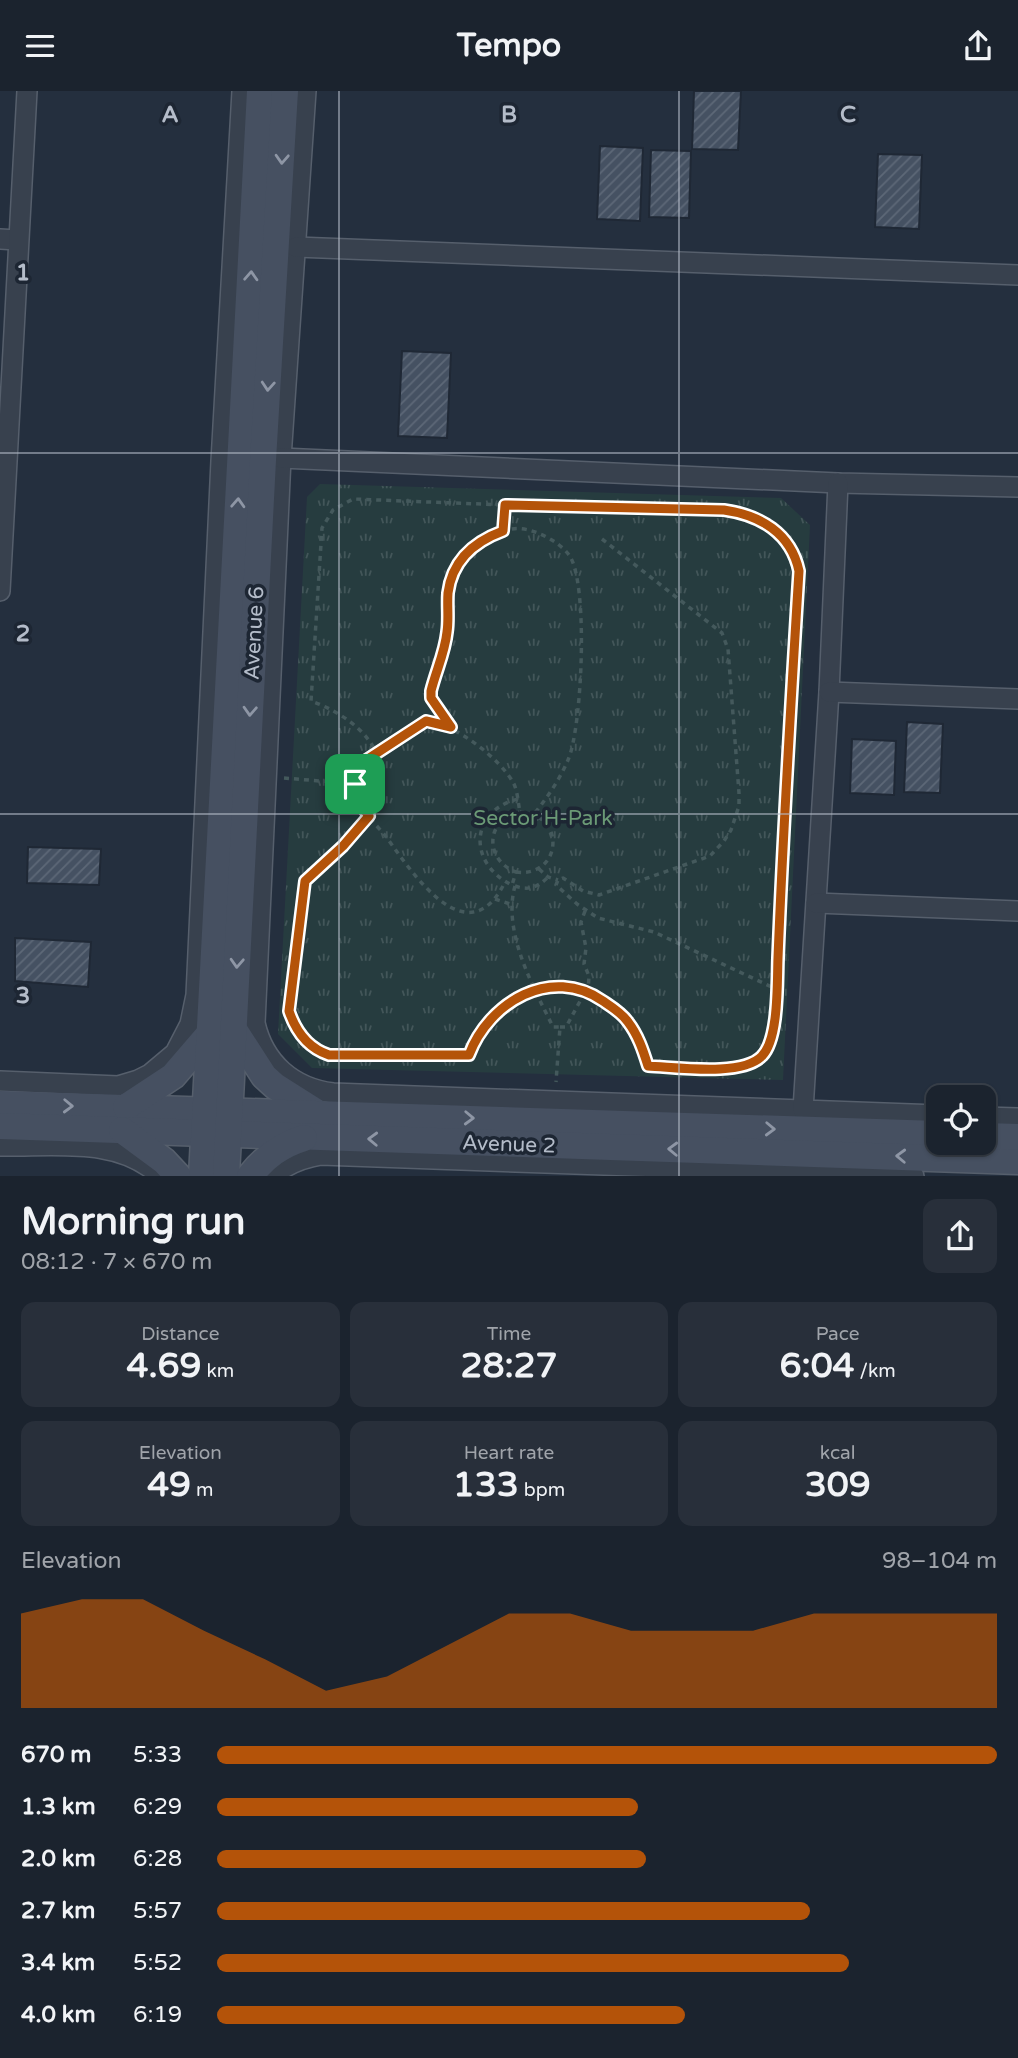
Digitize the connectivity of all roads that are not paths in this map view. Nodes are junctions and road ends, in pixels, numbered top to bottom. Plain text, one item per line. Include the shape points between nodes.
1 (27, 91) edge
2 (242, 91) edge
3 (260, 91) edge
4 (285, 91) edge
5 (306, 91) edge
6 (9, 240) edge
7 (296, 247) junction
8 (1018, 275) edge
9 (4, 454) edge
10 (281, 458) junction
11 (838, 483) junction
12 (1018, 487) edge
13 (0, 591) edge
14 (829, 692) junction
15 (1018, 699) edge
16 (816, 904) junction
17 (1018, 911) edge
18 (229, 919) junction
19 (222, 1030) junction
20 (0, 1081) edge
21 (0, 1104) edge
22 (803, 1110) junction
23 (926, 1115) edge
24 (996, 1117) edge
25 (1018, 1118) edge
26 (124, 1119) junction
27 (217, 1121) junction
28 (313, 1125) junction
29 (0, 1126) edge
30 (415, 1128) junction
31 (926, 1134) edge
32 (996, 1136) edge
33 (1018, 1137) edge
34 (0, 1146) edge
35 (1018, 1161) edge
36 (160, 1176) edge
37 (178, 1176) edge
38 (202, 1176) edge
39 (226, 1176) edge
40 (250, 1176) edge
41 (272, 1176) edge
42 (914, 1176) edge

1 - 6 street
2 - 18 street via 221,461
18 -> 3 main road, Avenue 6
4 -> 18 main road, Avenue 6
5 - 7 street
6 - 9 street
7 - 8 street
7 - 10 street
9 - 13 street
10 - 11 street
10 - 18 street via 268,777
11 - 12 street
11 - 14 street
14 - 15 street
14 - 16 street
16 - 17 street
16 - 22 street
18 - 19 main road, Avenue 6
18 - 20 street via 196,995 190,1024 175,1053 150,1074 118,1086
18 - 30 street via 263,1048 277,1067 297,1083
19 - 26 main road
19 - 27 main road, Avenue 6
19 - 28 main road
21 -> 26 main road, Avenue 2
22 - 23 street
22 - 30 street via 554,1101
24 - 25 street
26 - 27 main road, Avenue 2
26 - 29 main road, Avenue 2
26 - 37 main road
27 - 28 main road, Avenue 2
27 - 38 main road, Avenue 6
27 - 39 main road, Avenue 6
28 - 30 main road, Avenue 2
28 - 40 main road
30 -> 31 main road, Avenue 2
35 -> 30 main road, Avenue 2
30 - 41 street via 305,1158
30 - 42 street
32 - 33 main road
34 - 36 street via 104,1148 134,1157

